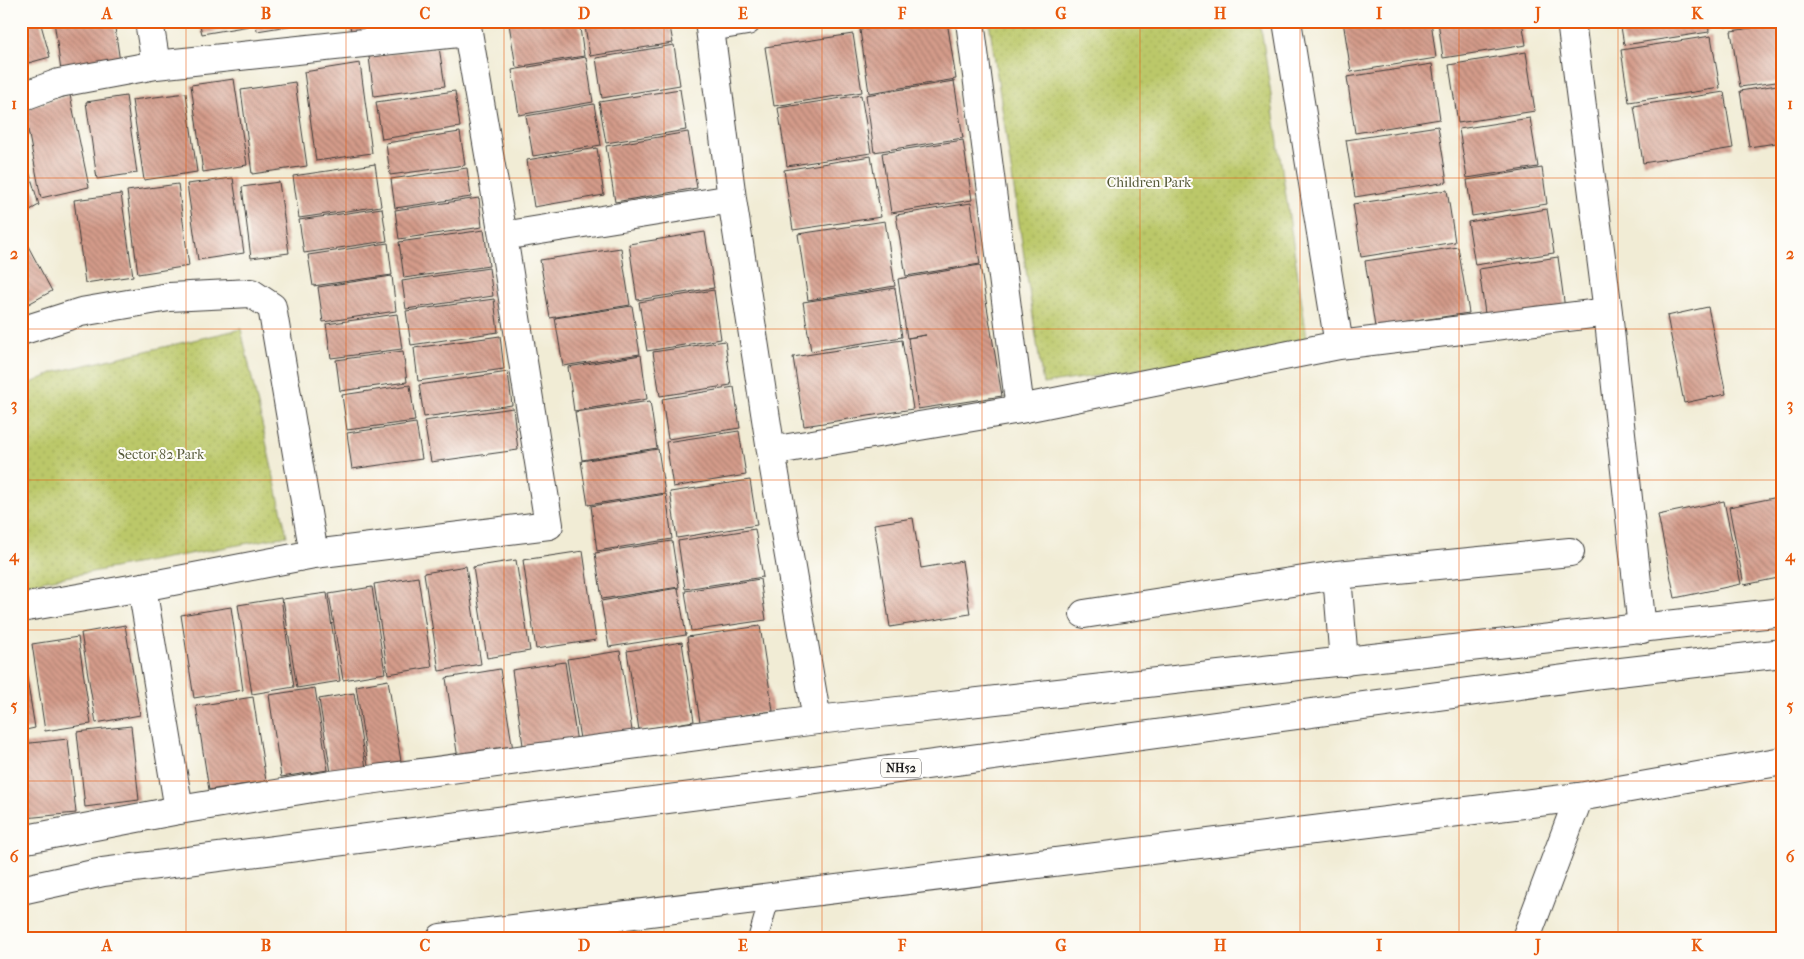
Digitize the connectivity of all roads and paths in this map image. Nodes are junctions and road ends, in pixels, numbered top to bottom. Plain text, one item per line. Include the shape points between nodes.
1 (149, 21) edge
2 (747, 21) edge
3 (970, 21) edge
4 (1287, 21) edge
5 (1571, 21) edge
6 (709, 24) edge
7 (156, 65) junction
8 (21, 97) edge
9 (732, 200) junction
10 (503, 236) junction
11 (1608, 312) junction
12 (21, 332) edge
13 (1340, 346) junction
14 (1020, 409) junction
15 (771, 451) junction
16 (1570, 552) dead end
17 (314, 554) junction
18 (1337, 575) junction
19 (142, 587) junction
20 (21, 608) edge
21 (1783, 612) edge
22 (1084, 614) dead end
23 (1642, 629) junction
24 (1783, 653) edge
25 (1344, 662) junction
26 (817, 720) junction
27 (1783, 761) edge
28 (1579, 797) junction
29 (179, 810) junction
30 (21, 840) edge
31 (21, 890) edge
32 (770, 897) junction
33 (479, 935) edge
34 (442, 938) edge
35 (758, 938) edge
36 (1526, 938) edge

1 - 7 main road
2 - 6 main road
3 - 14 main road
4 - 13 main road
5 - 11 main road
6 - 9 main road
7 - 8 main road via 59,83
7 - 10 main road via 468,32
9 - 10 main road
9 - 15 main road
10 - 17 main road via 549,525
11 - 13 main road
11 - 23 main road
12 - 17 main road via 81,312 169,296 251,293 272,307
13 - 14 main road
14 - 15 main road
15 - 26 main road
16 - 18 main road
17 - 19 main road
18 - 22 main road
18 - 25 main road
19 - 20 main road
19 - 29 main road
21 - 23 main road
23 - 25 main road
24 - 31 main road, NH52 via 1584,676 103,872
25 - 26 main road
26 - 29 main road via 331,785
27 - 28 main road
28 - 32 main road
28 - 36 main road
29 - 30 main road
32 - 33 main road
32 - 35 lane
33 - 34 main road

